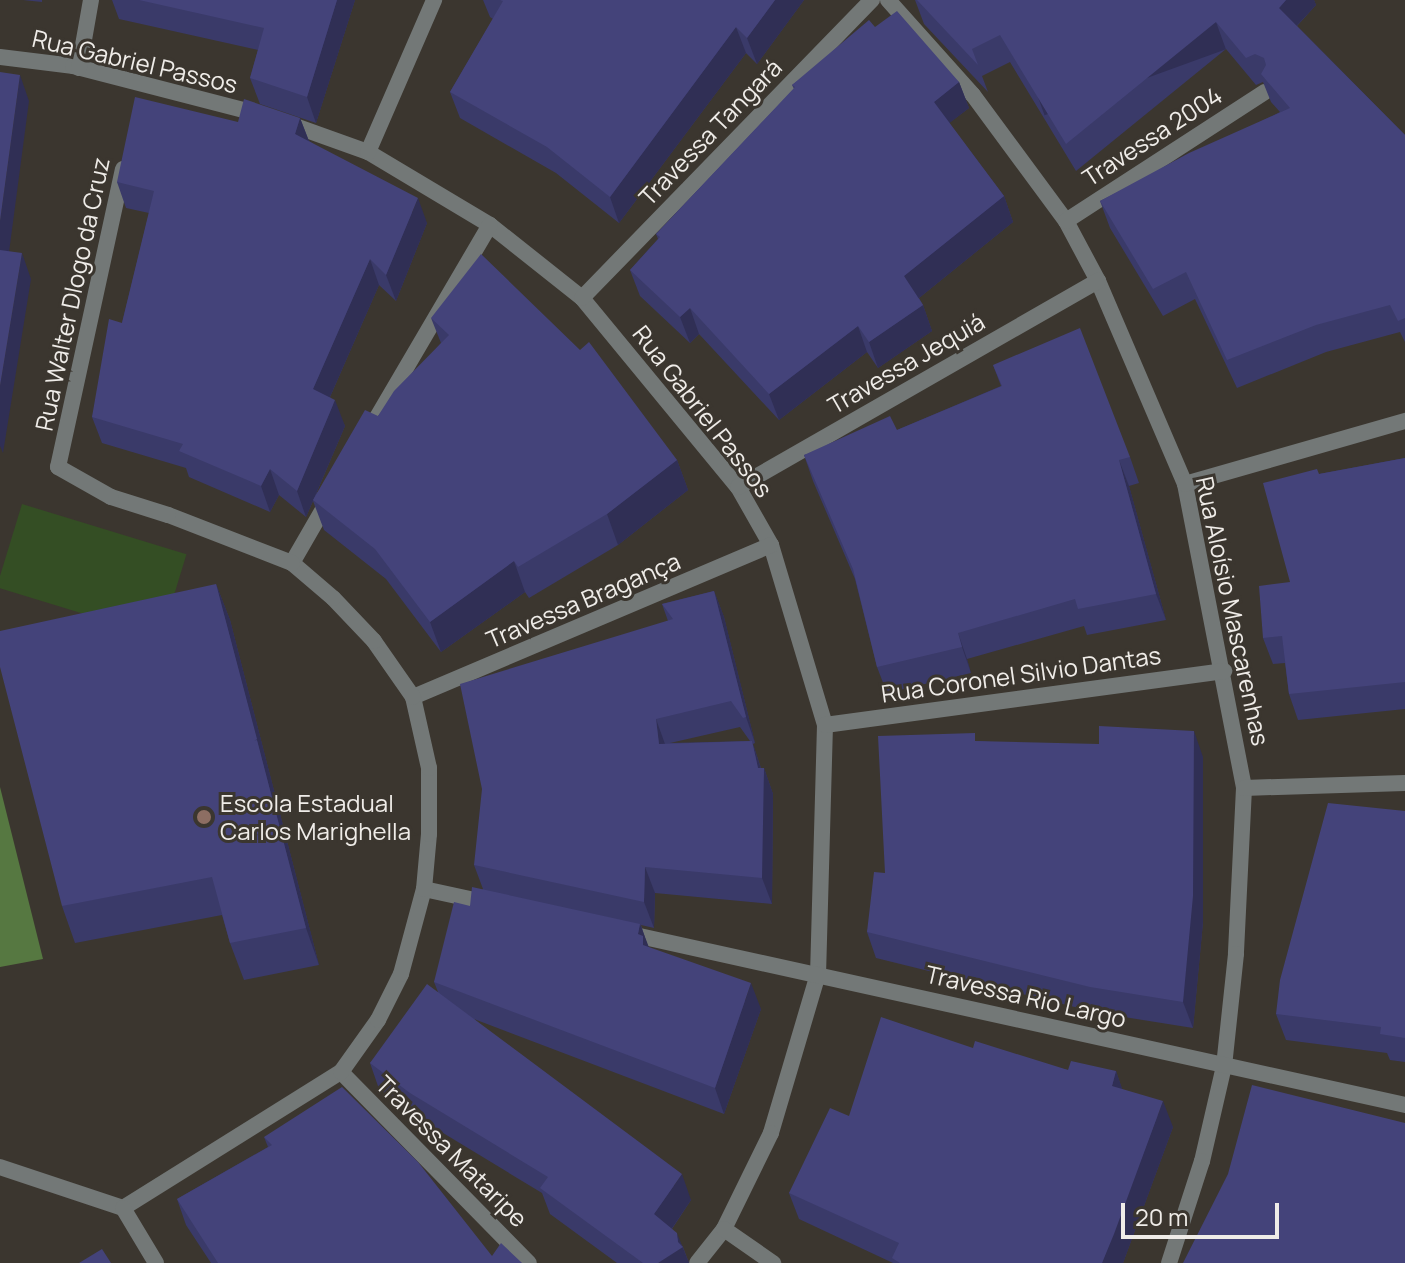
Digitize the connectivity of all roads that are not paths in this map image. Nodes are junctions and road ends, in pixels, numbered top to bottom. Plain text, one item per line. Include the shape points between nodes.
1 (91, 0) edge
2 (434, 0) edge
3 (872, 0) edge
4 (888, 0) edge
5 (0, 57) edge
6 (79, 68) junction
7 (1265, 92) edge
8 (128, 145) edge
9 (368, 152) junction
10 (1066, 221) junction
11 (490, 225) junction
12 (1098, 281) junction
13 (582, 298) junction
14 (1405, 421) edge
15 (363, 441) edge
16 (339, 482) edge
17 (1185, 484) junction
18 (738, 487) junction
19 (771, 545) junction
20 (292, 563) junction
21 (1224, 671) junction
22 (413, 697) junction
23 (825, 725) junction
24 (1405, 783) edge
25 (1244, 788) junction
26 (424, 889) junction
27 (500, 906) edge
28 (606, 928) edge
29 (818, 974) junction
30 (1224, 1066) junction
31 (341, 1072) junction
32 (1405, 1105) edge
33 (0, 1167) edge
34 (123, 1208) junction
35 (724, 1229) junction
36 (156, 1263) edge
37 (529, 1263) edge
38 (697, 1263) edge
39 (773, 1263) edge
40 (1169, 1263) edge

1 - 6 street
2 - 9 street
3 - 13 street, Travessa Tangará
4 - 10 street, Rua Aloísio Mascarenhas via 973,95
5 - 6 street, Rua Gabriel Passos
6 - 9 street, Rua Gabriel Passos via 140,91 223,103
7 - 10 street, Travessa 2004
8 - 20 street, Rua Walter Dlogo da Cruz via 58,467 111,497
9 - 11 street, Rua Gabriel Passos
10 - 12 street, Rua Aloísio Mascarenhas
11 - 13 street, Rua Gabriel Passos
11 - 15 street
12 - 17 street, Rua Aloísio Mascarenhas
12 - 18 street, Travessa Jequiá
13 - 18 street, Rua Gabriel Passos
14 - 17 street
16 - 20 street
17 - 21 street, Rua Aloísio Mascarenhas
18 - 19 street, Rua Gabriel Passos
19 - 22 street, Travessa Bragança
19 - 23 street, Rua Gabriel Passos
20 - 22 street via 374,641
21 - 23 street, Rua Coronel Silvio Dantas
21 - 25 street, Rua Aloísio Mascarenhas
22 - 26 street via 429,768
23 - 29 street, Rua Gabriel Passos
24 - 25 street
25 - 30 street, Rua Aloísio Mascarenhas
26 - 27 street
26 - 31 street via 401,974 378,1020
28 - 29 street, Travessa Rio Largo
29 - 30 street, Travessa Rio Largo
29 - 35 street, Rua Gabriel Passos via 771,1133
30 - 32 street, Travessa Rio Largo
30 - 40 street, Rua Aloísio Mascarenhas via 1202,1161
31 - 34 street
31 - 37 street, Travessa Mataripe
33 - 34 street
34 - 36 street
35 - 38 street, Rua Gabriel Passos
35 - 39 street

